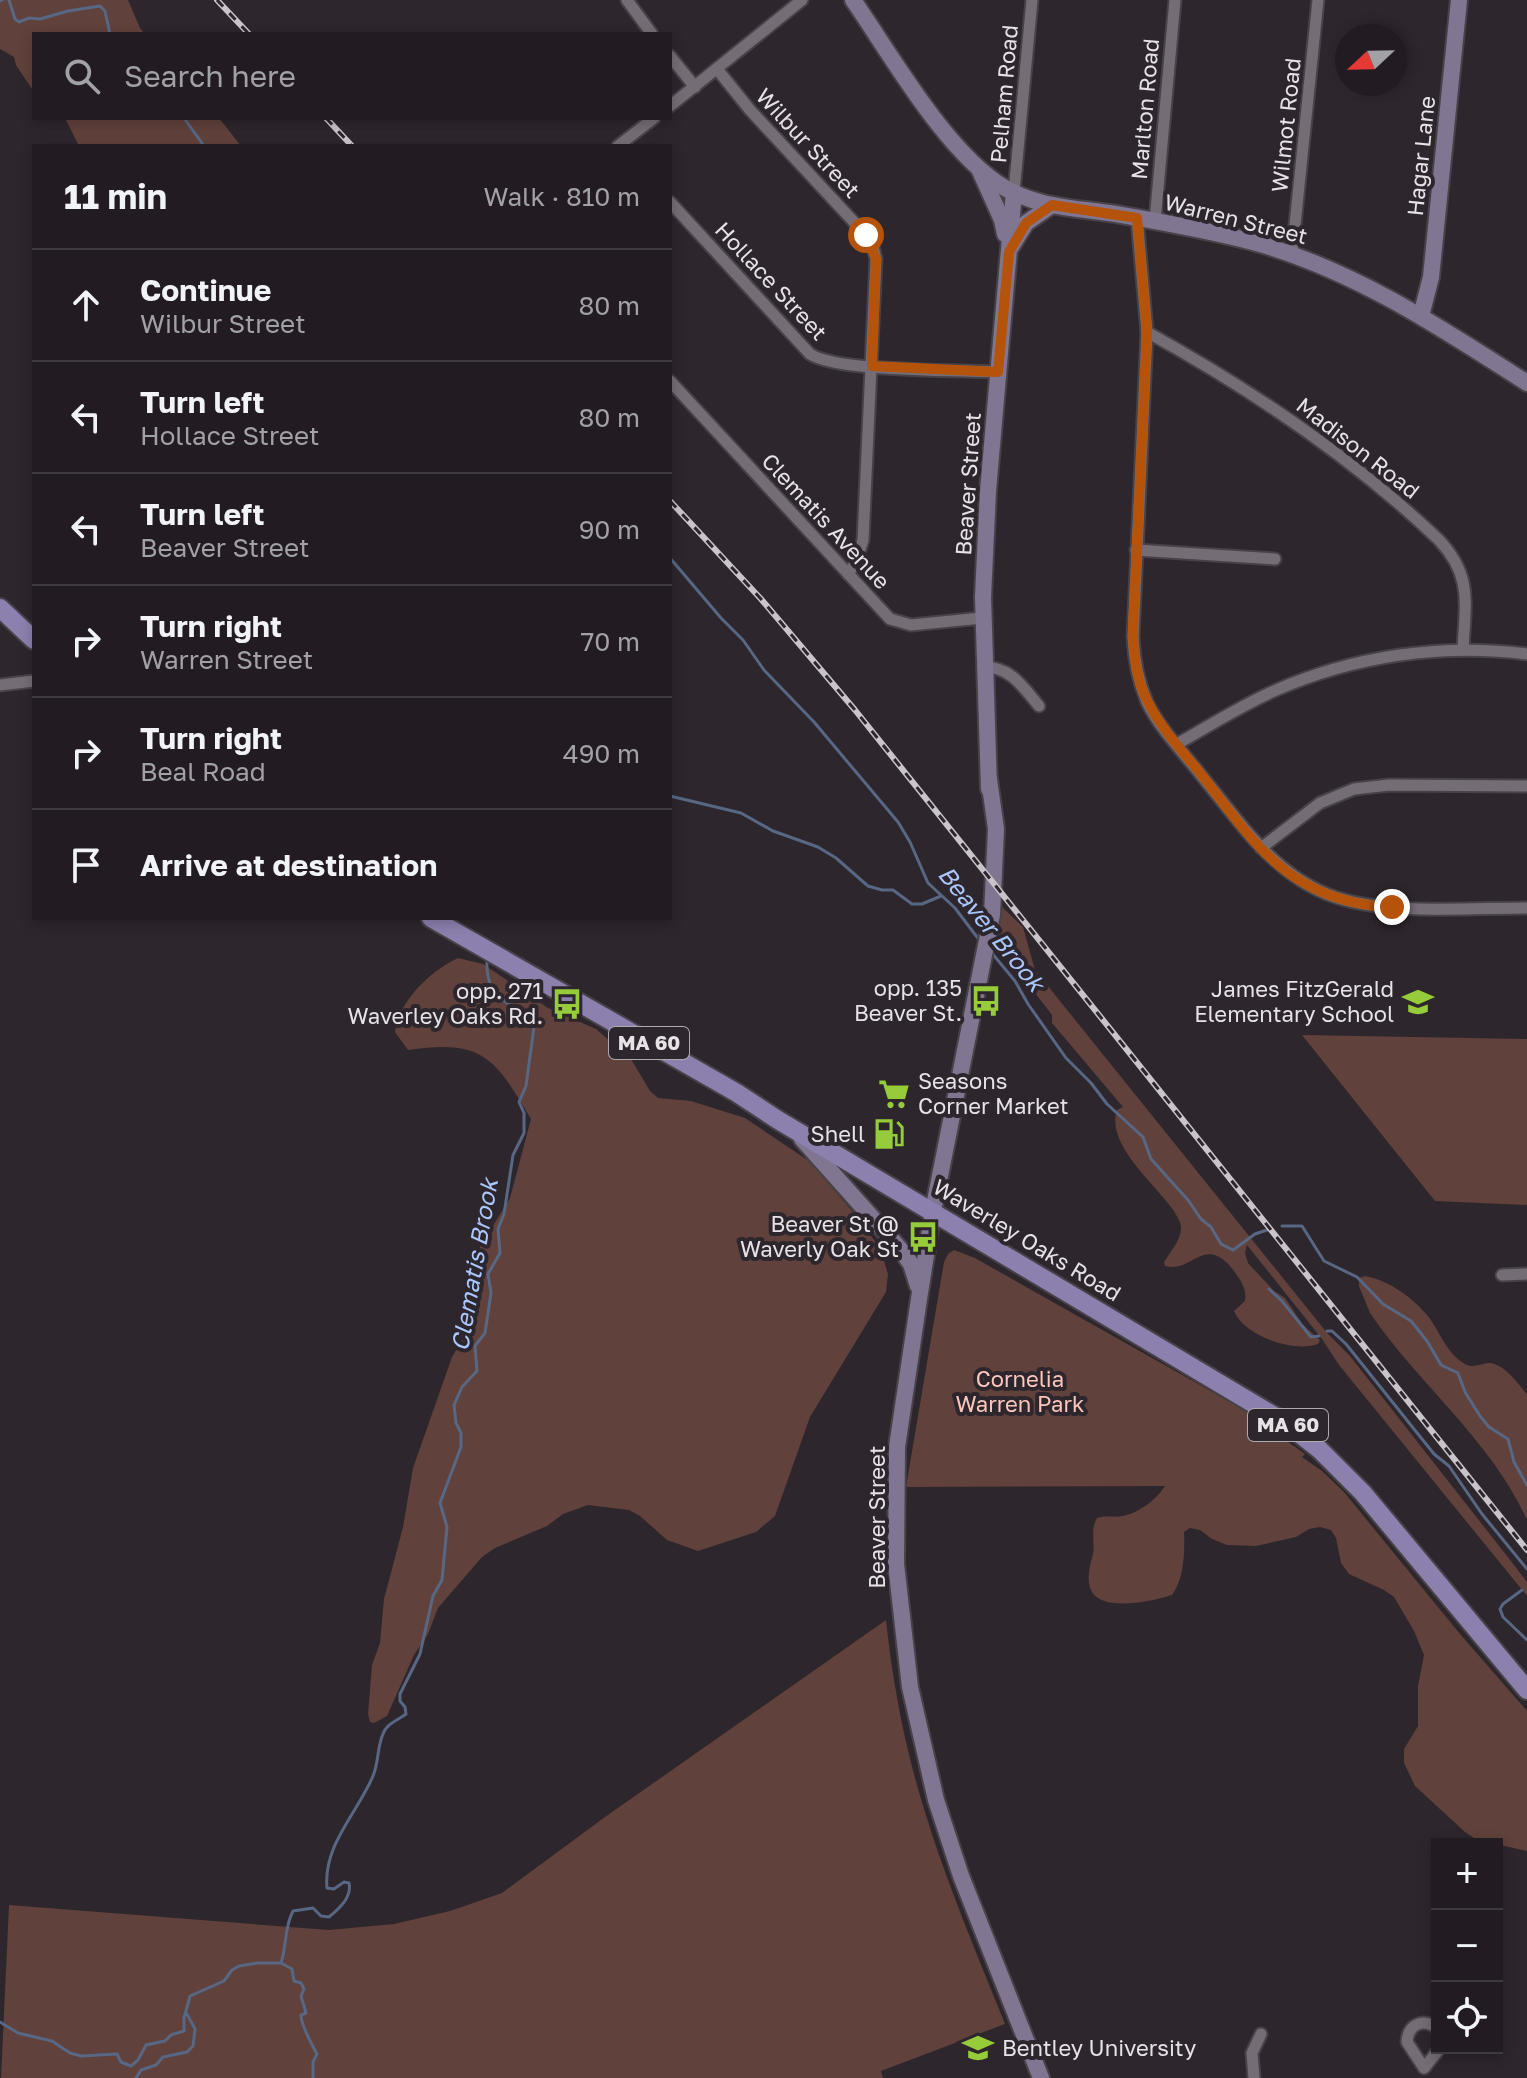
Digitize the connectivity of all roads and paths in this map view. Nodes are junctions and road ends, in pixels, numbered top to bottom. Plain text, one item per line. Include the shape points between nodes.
1 (627, 0) edge
2 (802, 0) edge
3 (1032, 0) edge
4 (1175, 0) edge
5 (1318, 0) edge
6 (1459, 0) edge
7 (858, 2) edge
8 (651, 32) edge
9 (672, 58) edge
10 (717, 69) junction
11 (695, 87) junction
12 (672, 104) edge
13 (651, 120) edge
14 (621, 144) edge
15 (977, 164) junction
16 (1014, 192) junction
17 (672, 204) edge
18 (1052, 205) junction
19 (1137, 218) junction
20 (1155, 221) junction
21 (1009, 252) junction
22 (1292, 254) junction
23 (1421, 316) junction
24 (1147, 332) junction
25 (872, 366) junction
26 (998, 372) junction
27 (672, 383) edge
28 (1527, 383) edge
29 (1136, 550) junction
30 (1275, 559) dead end
31 (848, 574) junction
32 (0, 608) edge
33 (982, 618) junction
34 (32, 638) edge
35 (1463, 650) junction
36 (1527, 654) edge
37 (984, 667) junction
38 (32, 681) edge
39 (0, 685) edge
40 (1039, 706) dead end
41 (1177, 744) junction
42 (1527, 786) edge
43 (1261, 848) junction
44 (1527, 908) edge
45 (434, 920) edge
46 (778, 1120) junction
47 (933, 1211) junction
48 (1527, 1274) edge
49 (1502, 1275) dead end
50 (919, 1299) junction
51 (1527, 1690) edge
52 (1431, 2024) edge
53 (1261, 2034) dead end
54 (1436, 2054) edge
55 (1424, 2073) edge
56 (1041, 2078) edge
57 (1254, 2078) edge

1 - 8 street
2 - 10 street
3 - 16 street, Pelham Road
4 - 20 street, Marlton Road
5 - 22 street, Wilmot Road
6 - 23 main road, Hagar Lane via 1431,277
7 - 15 main road, Warren Street via 913,90
9 - 11 street
10 - 11 street
10 - 25 street, Wilbur Street via 873,247
11 - 12 street
13 - 14 street
15 - 16 main road, Warren Street
15 - 21 main road via 1002,220
16 - 18 main road, Warren Street
16 - 21 main road, Beaver Street
17 - 25 street, Hollace Street via 810,354 820,361
18 - 19 main road, Warren Street
18 - 21 main road via 1026,223
19 - 20 main road, Warren Street
19 - 24 street
20 - 22 main road, Warren Street
21 - 26 main road, Beaver Street
22 - 23 main road, Warren Street
23 - 28 main road, Warren Street
24 - 29 street
24 - 35 street, Madison Road via 1307,431 1439,540 1463,577
25 - 26 street, Hollace Street
25 - 31 street, Wilbur Street via 863,540
26 - 33 main road, Beaver Street
27 - 31 street, Clematis Avenue
29 - 30 street
29 - 41 street via 1137,671 1150,707
31 - 33 street, Clematis Avenue via 900,624
32 - 34 main road
33 - 37 main road, Beaver Street
35 - 36 street
35 - 41 street via 1386,657 1308,678 1253,701
37 - 40 street via 1011,674
37 - 47 main road, Beaver Street via 995,812 992,915
38 - 39 street
41 - 43 street
42 - 43 street via 1362,787 1320,803
43 - 44 street via 1300,881 1345,900 1384,906
45 - 46 main road, Waverley Oaks Road / MA 60
46 - 47 main road, Waverley Oaks Road / MA 60
46 - 50 main road via 814,1151 901,1250 914,1271
47 - 50 main road, Beaver Street
47 - 51 main road, Waverley Oaks Road / MA 60 via 1303,1436 1363,1493
48 - 49 street
50 - 56 main road, Beaver Street via 895,1491 897,1581 908,1679 946,1833
52 - 55 street via 1418,2023 1407,2036
53 - 57 street via 1252,2053
54 - 55 street

